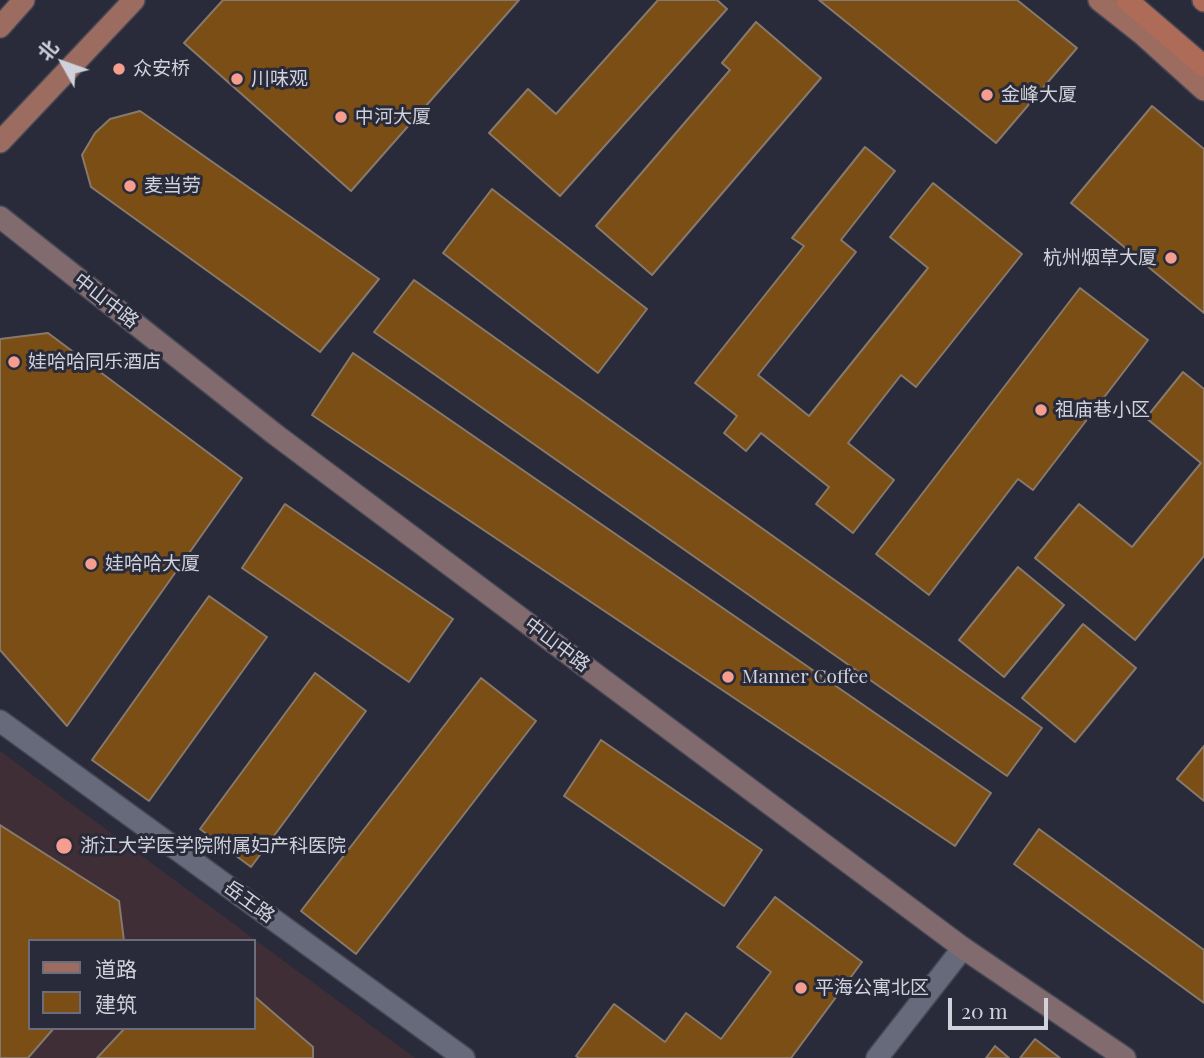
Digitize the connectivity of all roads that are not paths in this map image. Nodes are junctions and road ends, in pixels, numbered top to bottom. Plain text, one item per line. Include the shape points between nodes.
1 (23, 0) edge
2 (134, 0) edge
3 (1099, 0) edge
4 (1127, 0) edge
5 (0, 26) edge
6 (1204, 66) edge
7 (1204, 90) edge
8 (0, 142) edge
9 (0, 217) edge
10 (0, 721) edge
11 (963, 948) junction
12 (464, 1058) edge
13 (877, 1058) edge
14 (1125, 1058) edge

1 - 5 main road
2 - 8 main road
3 - 7 main road
4 - 6 highway
9 - 11 main road, 中山中路 via 276,435
10 - 12 street, 岳王路
11 - 13 street
11 - 14 main road, 中山中路

